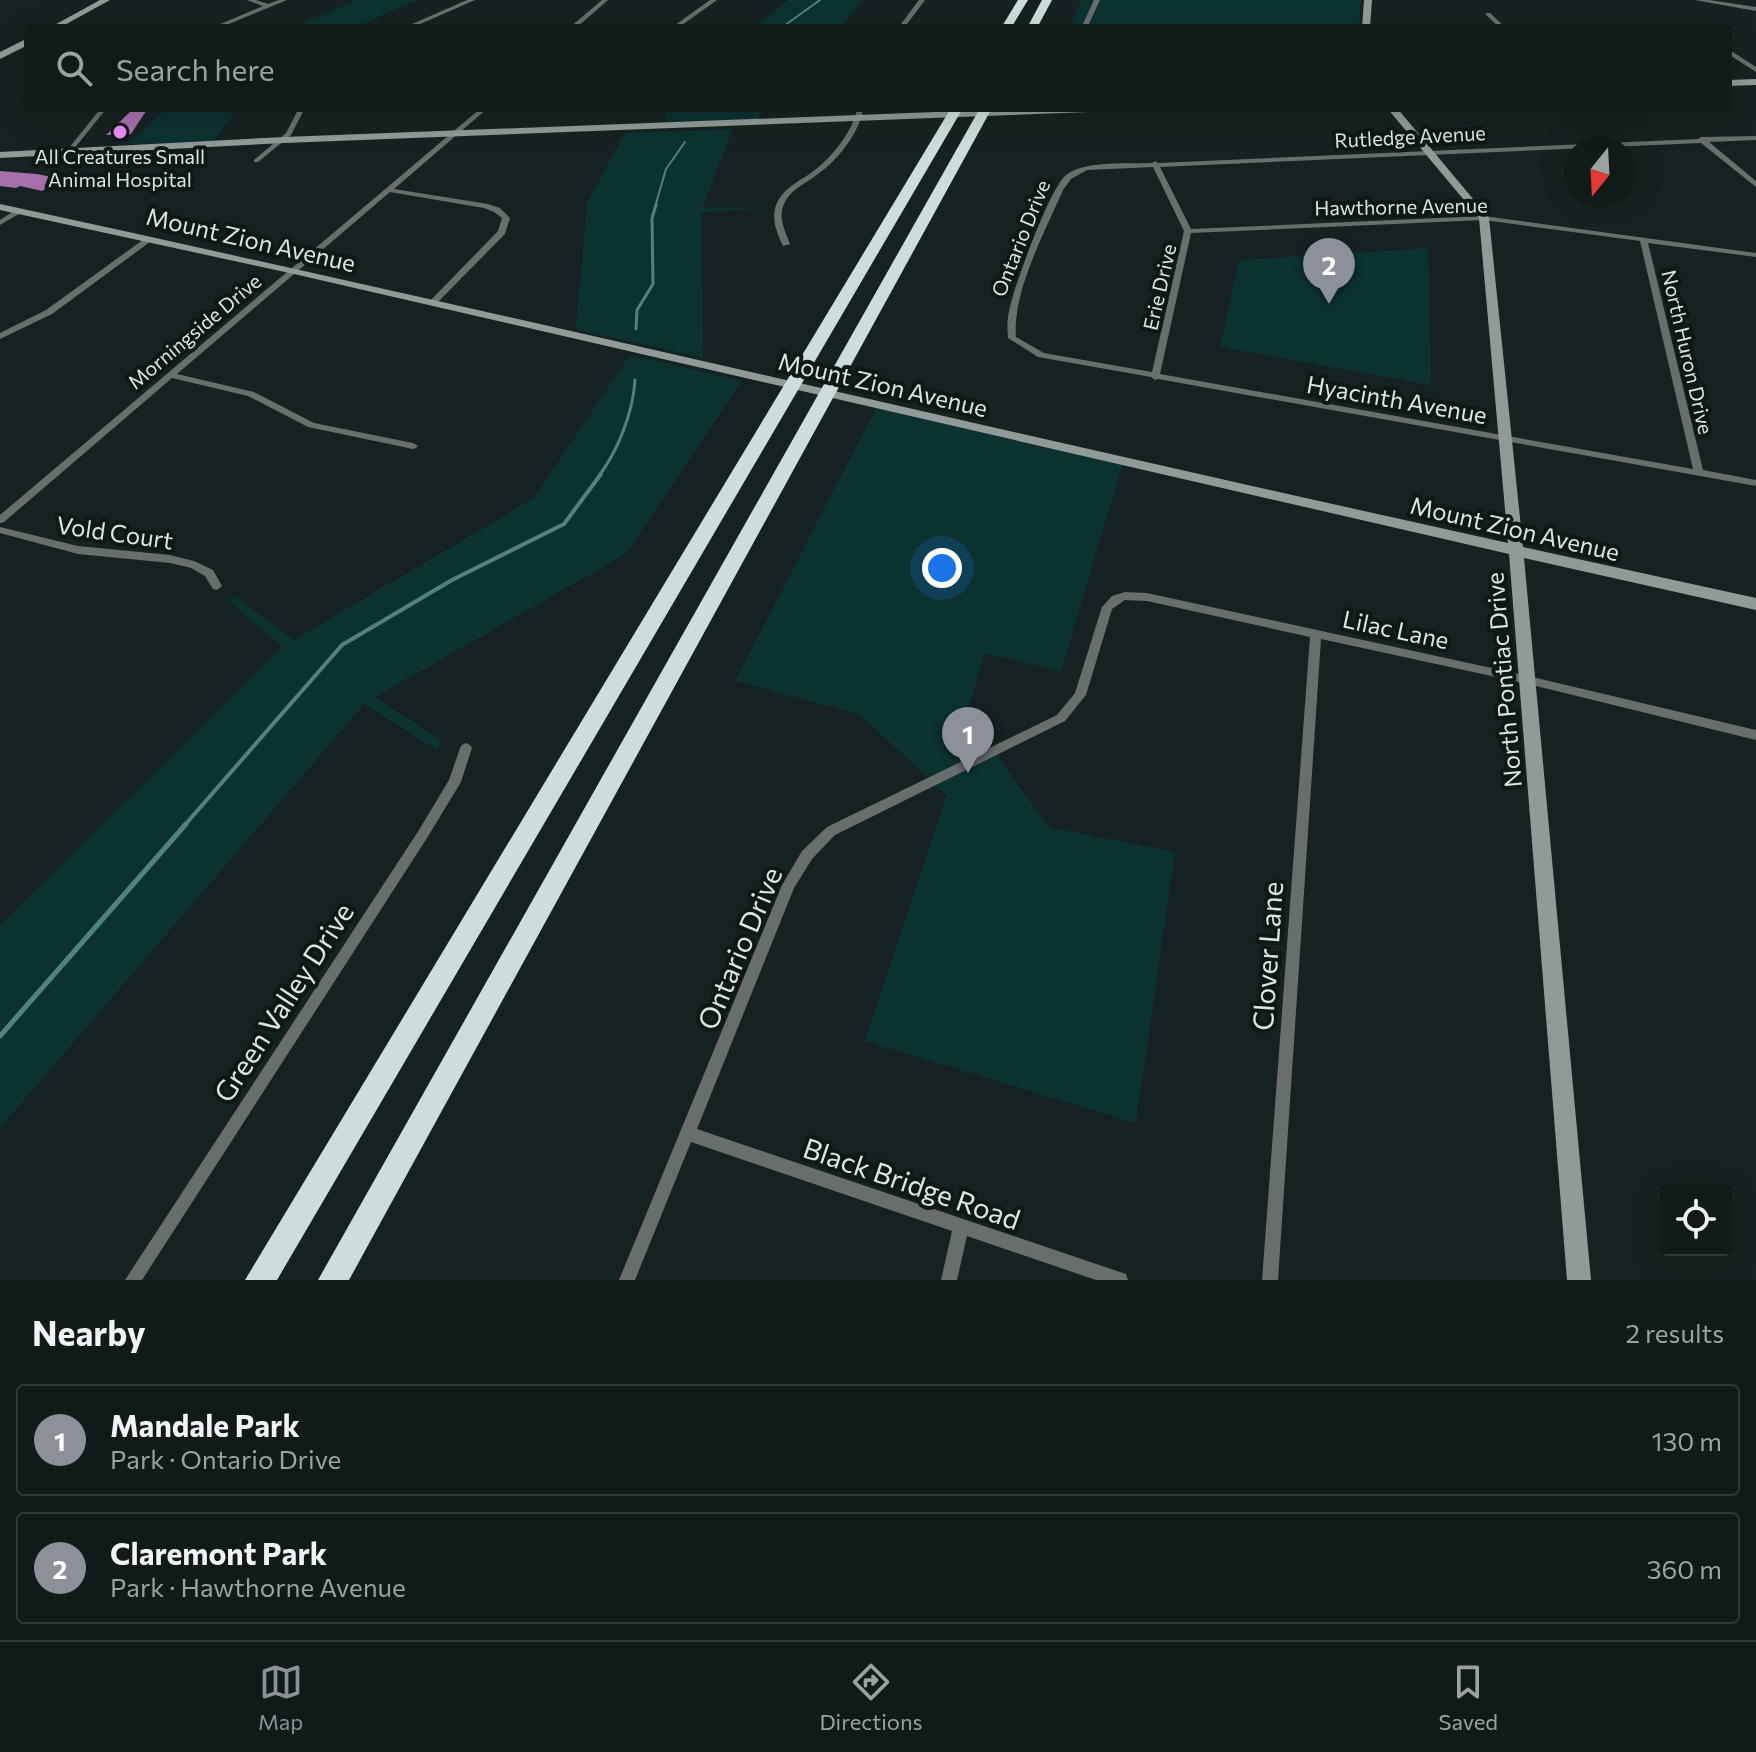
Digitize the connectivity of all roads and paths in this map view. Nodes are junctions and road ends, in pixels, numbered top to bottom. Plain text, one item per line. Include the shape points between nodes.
1 (106, 0) edge
2 (250, 0) edge
3 (284, 0) edge
4 (472, 0) edge
5 (605, 0) edge
6 (714, 0) edge
7 (922, 0) edge
8 (1023, 0) edge
9 (1047, 0) edge
10 (1097, 0) edge
11 (1368, 0) edge
12 (1698, 0) edge
13 (269, 6) junction
14 (1756, 9) edge
15 (1488, 14) dead end
16 (61, 24) edge
17 (224, 24) edge
18 (415, 24) edge
19 (577, 24) edge
20 (680, 24) edge
21 (904, 24) edge
22 (1008, 24) edge
23 (1034, 24) edge
24 (1086, 24) edge
25 (1366, 24) edge
26 (1499, 24) edge
27 (24, 43) edge
28 (1732, 54) edge
29 (0, 56) edge
30 (1756, 70) edge
31 (1756, 82) edge
32 (1732, 83) edge
33 (101, 112) edge
34 (300, 112) edge
35 (480, 112) edge
36 (940, 112) edge
37 (955, 112) edge
38 (984, 112) edge
39 (1396, 112) edge
40 (860, 114) edge
41 (455, 133) junction
42 (1756, 138) edge
43 (1701, 139) junction
44 (284, 140) junction
45 (1636, 143) edge
46 (1564, 147) edge
47 (71, 149) junction
48 (1430, 151) junction
49 (0, 152) edge
50 (256, 161) dead end
51 (1155, 163) junction
52 (1068, 177) joint
53 (1756, 185) edge
54 (389, 190) junction
55 (0, 207) edge
56 (20, 211) junction
57 (1484, 218) junction
58 (0, 223) edge
59 (1188, 231) junction
60 (150, 239) junction
61 (1643, 239) junction
62 (786, 244) dead end
63 (1756, 255) edge
64 (294, 271) junction
65 (432, 303) junction
66 (0, 336) edge
67 (1031, 352) joint
68 (170, 375) junction
69 (1155, 377) junction
70 (1503, 438) junction
71 (413, 446) dead end
72 (1699, 473) junction
73 (1756, 483) edge
74 (0, 520) edge
75 (0, 530) edge
76 (1515, 550) junction
77 (217, 586) dead end
78 (1120, 596) joint
79 (1756, 604) edge
80 (1316, 635) junction
81 (1528, 680) junction
82 (1756, 735) edge
83 (466, 748) dead end
84 (687, 1133) junction
85 (961, 1228) junction
86 (133, 1280) edge
87 (260, 1280) edge
88 (333, 1280) edge
89 (627, 1280) edge
90 (949, 1280) edge
91 (1120, 1280) edge
92 (1270, 1280) edge
93 (1579, 1280) edge

1 - 16 main road
2 - 13 street
3 - 13 street
4 - 18 street
5 - 19 street
6 - 20 street
7 - 21 street
8 - 22 highway
9 - 23 highway
10 - 24 street
11 - 25 main road
12 - 14 street
13 - 17 street
15 - 26 street
27 - 29 main road
28 - 30 street
31 - 32 main road
33 - 47 street
34 - 44 street
35 - 41 street, Morningside Drive
36 - 40 main road
37 - 87 highway
38 - 88 highway
39 - 48 main road
40 - 41 main road
40 - 62 street via 829,163 799,182 779,206 777,225
41 - 44 main road
41 - 54 street, Morningside Drive
42 - 43 street, Rutledge Avenue
43 - 45 street, Rutledge Avenue
43 - 53 street
44 - 47 main road
44 - 50 street
46 - 48 street, Rutledge Avenue
47 - 49 main road
48 - 51 street, Rutledge Avenue
48 - 57 main road
51 - 52 street, Rutledge Avenue via 1102,166
51 - 59 street, Erie Drive
52 - 67 street, Ontario Drive via 1013,305 1012,338
54 - 64 street, Morningside Drive
54 - 65 street via 485,206 506,218 502,232
55 - 56 main road, Mount Zion Avenue
56 - 58 street
56 - 60 main road, Mount Zion Avenue
57 - 59 street, Hawthorne Avenue
57 - 61 street, Hawthorne Avenue
57 - 70 main road, North Pontiac Drive
59 - 69 street, Erie Drive
60 - 64 main road, Mount Zion Avenue
60 - 66 street via 32,323
61 - 63 street, Hawthorne Avenue
61 - 72 street, North Huron Drive
64 - 65 main road, Mount Zion Avenue
64 - 68 street, Morningside Drive
65 - 76 main road, Mount Zion Avenue
67 - 69 street, Hyacinth Avenue
68 - 71 street via 251,394 322,428
68 - 74 street, Morningside Drive
69 - 70 street, Hyacinth Avenue
70 - 72 street, Hyacinth Avenue
70 - 76 main road, North Pontiac Drive
72 - 73 street, Hyacinth Avenue
75 - 77 street, Vold Court via 78,550 194,565 209,573
76 - 79 main road, Mount Zion Avenue
76 - 81 main road, North Pontiac Drive
78 - 80 street, Lilac Lane via 1147,597
78 - 84 street, Ontario Drive via 1107,607 1080,695 1061,718 831,831 807,855 789,885
80 - 81 street, Lilac Lane
80 - 92 street, Clover Lane
81 - 82 street, Lilac Lane
81 - 93 main road, North Pontiac Drive
83 - 86 street, Green Valley Drive via 455,782 423,834
84 - 85 street, Black Bridge Road
84 - 89 street, Ontario Drive
85 - 90 street
85 - 91 street, Black Bridge Road

